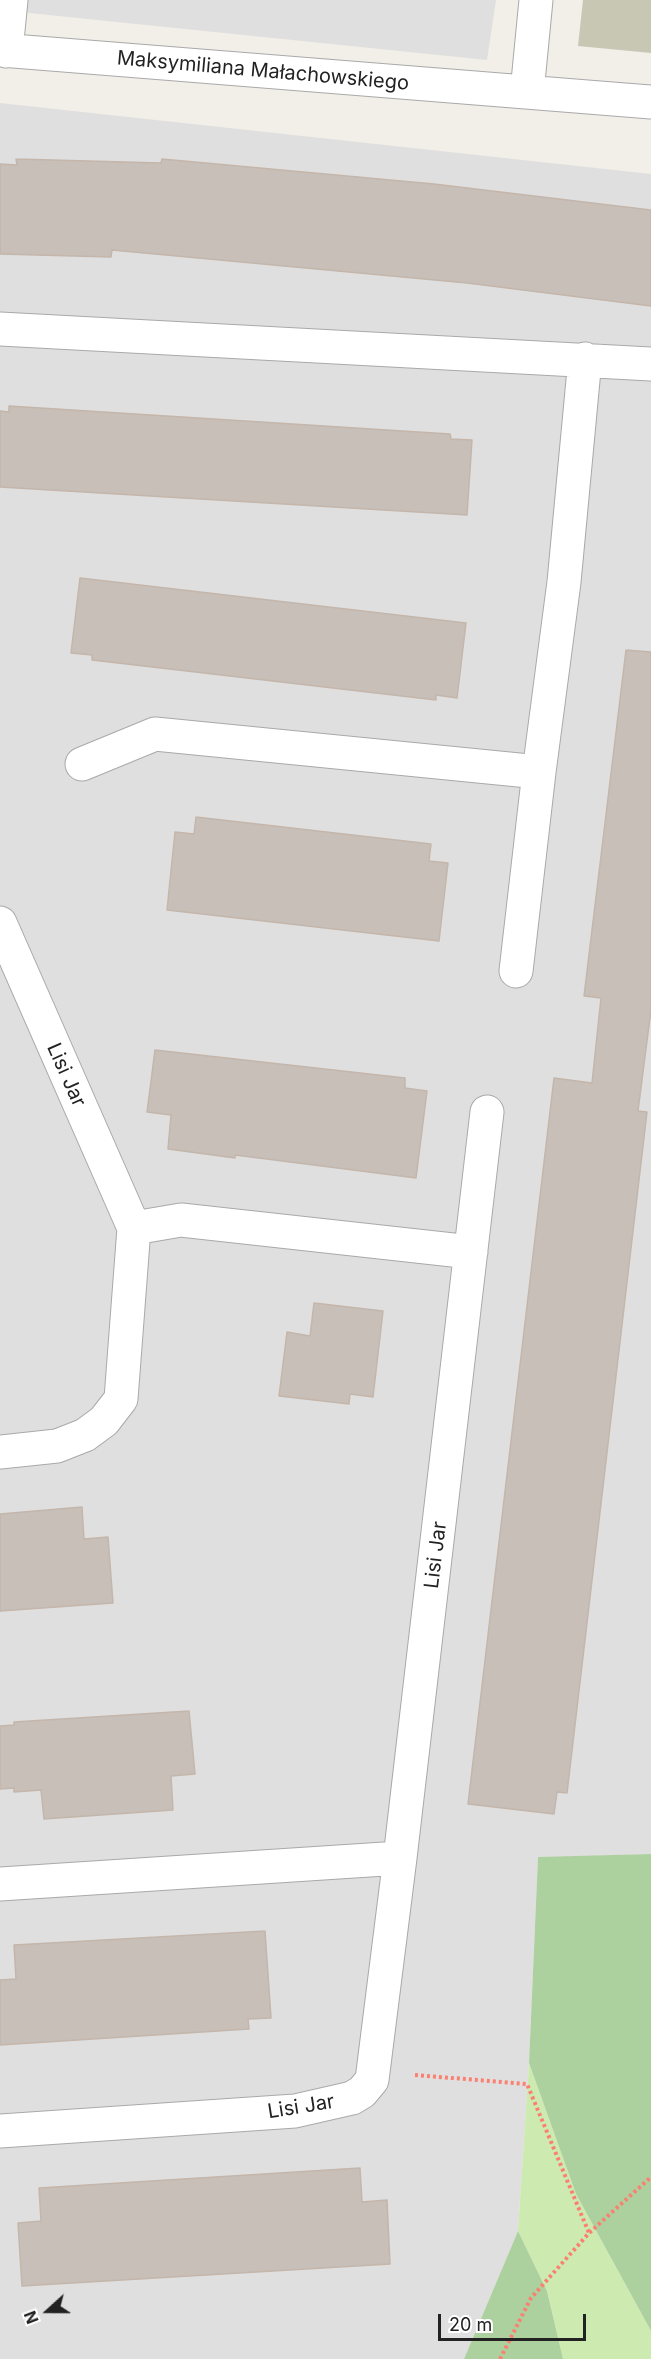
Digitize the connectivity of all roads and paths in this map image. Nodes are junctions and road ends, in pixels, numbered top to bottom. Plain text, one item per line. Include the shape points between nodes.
1 (11, 0) edge
2 (536, 0) edge
3 (3, 50) edge
4 (527, 92) junction
5 (651, 102) edge
6 (0, 328) edge
7 (585, 359) junction
8 (651, 364) edge
9 (82, 764) dead end
10 (538, 772) junction
11 (0, 922) edge
12 (516, 971) dead end
13 (487, 1112) dead end
14 (134, 1228) junction
15 (471, 1252) junction
16 (0, 1452) edge
17 (400, 1858) junction
18 (0, 1884) edge
19 (372, 2072) junction
20 (0, 2131) edge
21 (651, 2177) edge
22 (589, 2233) junction
23 (500, 2359) edge

1 - 3 street
2 - 4 street
3 - 4 street, Maksymiliana Małachowskiego
4 - 5 street, Maksymiliana Małachowskiego
6 - 7 street
7 - 8 street
7 - 10 street via 564,582
9 - 10 street via 154,734
10 - 12 street
11 - 14 street, Lisi Jar
13 - 15 street, Lisi Jar
14 - 15 street via 181,1220
14 - 16 street, Lisi Jar via 121,1399 104,1422 84,1436 57,1446
15 - 17 street, Lisi Jar
17 - 18 street
17 - 19 street, Lisi Jar
19 - 20 street, Lisi Jar via 372,2080 352,2098 295,2111
19 - 22 path via 527,2084
21 - 22 path
22 - 23 path via 531,2298

